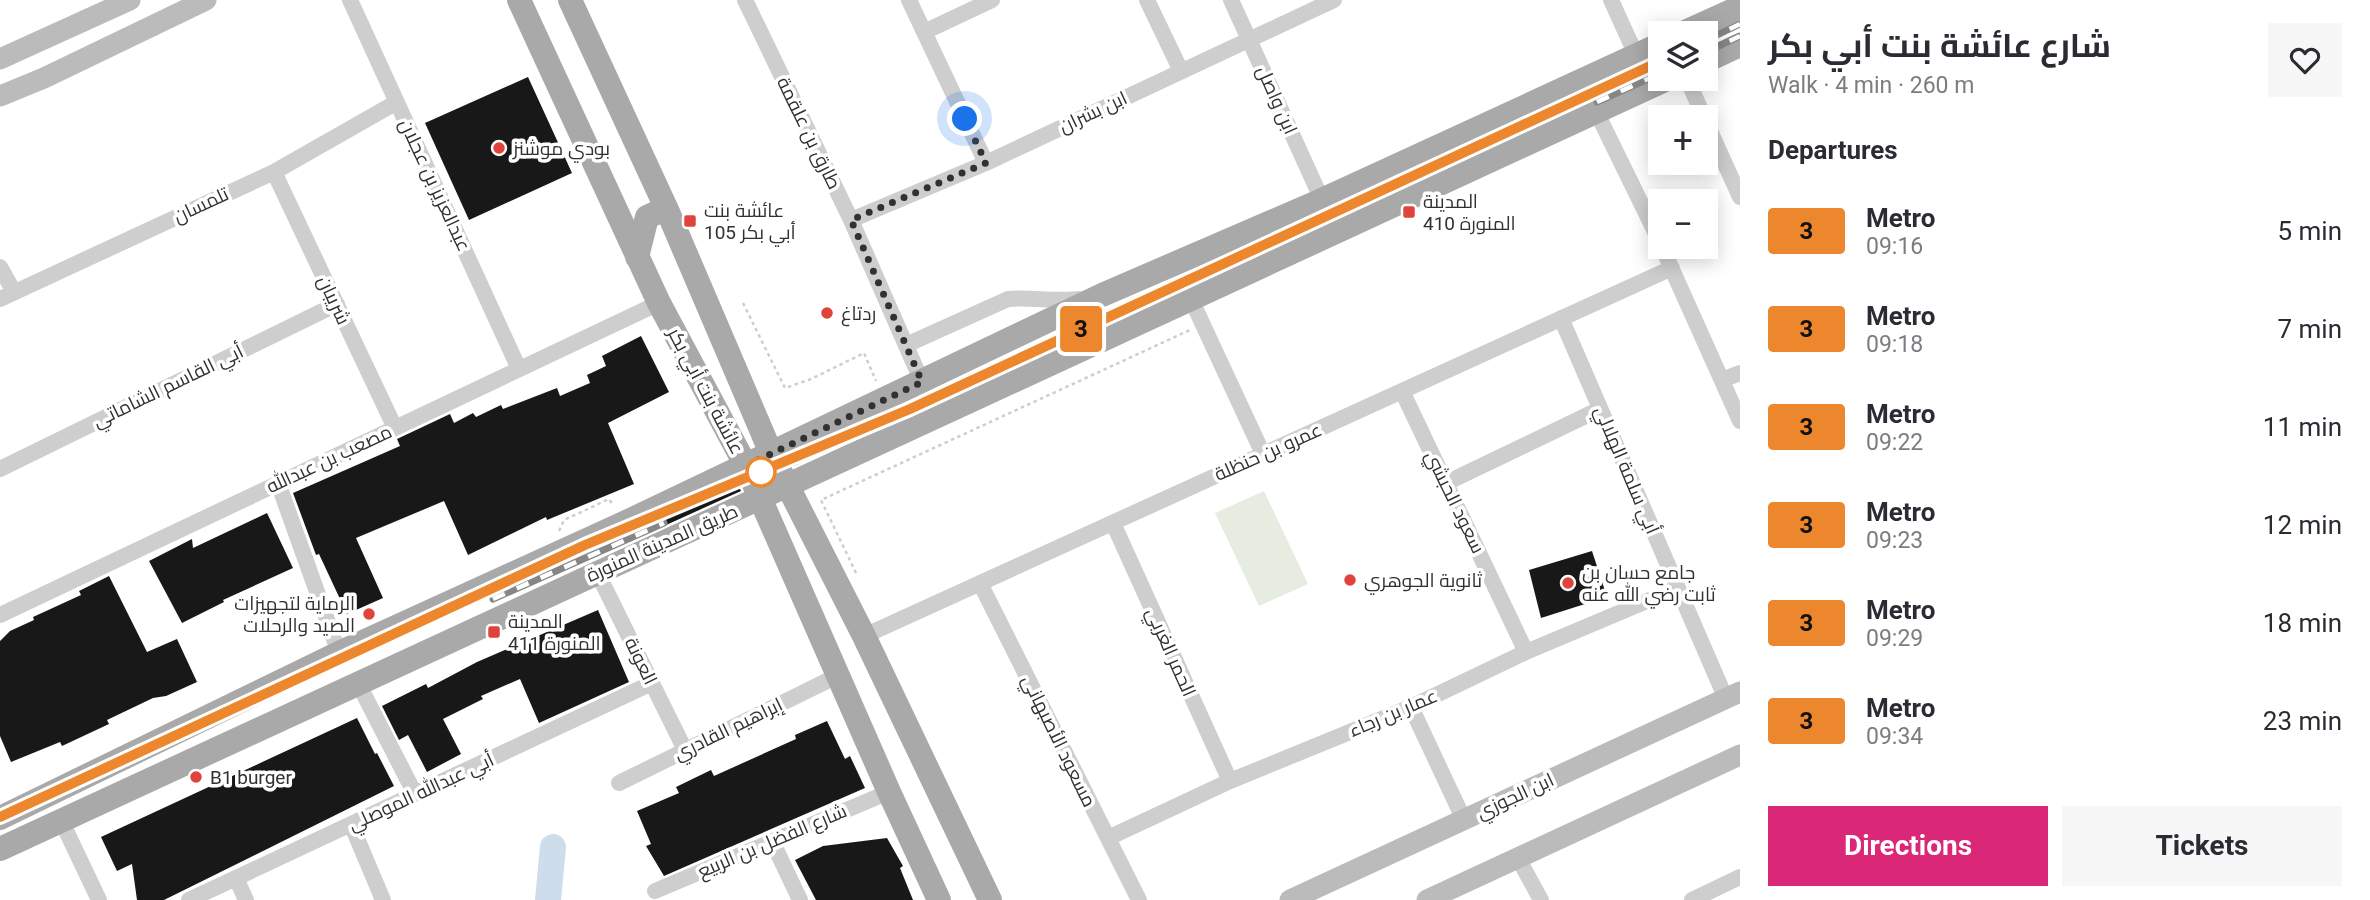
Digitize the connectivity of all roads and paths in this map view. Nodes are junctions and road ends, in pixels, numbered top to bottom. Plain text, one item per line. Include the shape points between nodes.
1 (130, 0) edge
2 (206, 0) edge
3 (350, 0) edge
4 (519, 0) edge
5 (570, 0) edge
6 (745, 0) edge
7 (909, 0) edge
8 (992, 0) edge
9 (1147, 0) edge
10 (1231, 0) edge
11 (1334, 0) edge
12 (1611, 0) edge
13 (1315, 4) edge
14 (1740, 7) edge
15 (1709, 21) edge
16 (924, 32) junction
17 (1250, 39) junction
18 (1740, 45) edge
19 (1648, 50) edge
20 (1636, 55) junction
21 (1718, 55) edge
22 (0, 60) edge
23 (1181, 71) junction
24 (1648, 88) edge
25 (0, 96) edge
26 (397, 102) junction
27 (1596, 111) junction
28 (1718, 148) edge
29 (986, 163) junction
30 (274, 172) junction
31 (1740, 197) edge
32 (1322, 200) junction
33 (668, 212) junction
34 (1648, 218) edge
35 (851, 220) junction
36 (637, 257) junction
37 (1668, 259) edge
38 (0, 267) edge
39 (1672, 268) junction
40 (7, 295) edge
41 (1102, 295) junction
42 (1191, 299) junction
43 (659, 303) junction
44 (743, 303) dead end
45 (337, 304) junction
46 (1561, 318) junction
47 (1202, 324) junction
48 (906, 345) junction
49 (864, 353) dead end
50 (519, 369) junction
51 (1740, 373) edge
52 (1722, 380) junction
53 (922, 382) junction
54 (1402, 391) junction
55 (1600, 409) junction
56 (987, 414) dead end
57 (995, 421) junction
58 (1740, 421) edge
59 (395, 428) junction
60 (771, 453) junction
61 (1263, 454) junction
62 (746, 466) junction
63 (0, 468) edge
64 (278, 483) junction
65 (1446, 483) junction
66 (787, 485) junction
67 (759, 499) junction
68 (1112, 523) junction
69 (597, 572) junction
70 (860, 581) dead end
71 (980, 583) junction
72 (1678, 588) junction
73 (1, 612) edge
74 (864, 636) junction
75 (1527, 652) junction
76 (339, 653) junction
77 (837, 676) junction
78 (358, 683) junction
79 (652, 683) junction
80 (1733, 696) edge
81 (1411, 707) junction
82 (685, 750) junction
83 (1740, 755) edge
84 (1230, 781) junction
85 (619, 783) dead end
86 (888, 792) junction
87 (415, 794) junction
88 (0, 818) edge
89 (1464, 820) junction
90 (61, 821) junction
91 (351, 824) junction
92 (1108, 838) junction
93 (772, 841) junction
94 (0, 849) edge
95 (1518, 858) junction
96 (1740, 877) edge
97 (236, 878) junction
98 (655, 891) dead end
99 (1722, 893) edge
100 (99, 900) edge
101 (189, 900) edge
102 (246, 900) edge
103 (383, 900) edge
104 (800, 900) edge
105 (939, 900) edge
106 (990, 900) edge
107 (1139, 900) edge
108 (1290, 900) edge
109 (1427, 900) edge
110 (1541, 900) edge
111 (1692, 900) edge

1 - 22 street
2 - 25 street
3 - 26 street, عبدالعزيز بن عجلان
4 - 36 main road, عائشة بنت أبي بكر
5 - 33 main road, عائشة بنت أبي بكر
6 - 35 street, طارق بن علقمة
7 - 16 street
8 - 16 street
9 - 23 street
10 - 17 street, ابن واصل
11 - 13 street, ابن بشران
12 - 20 street
13 - 17 street, ابن بشران
14 - 15 main road
16 - 29 street
17 - 23 street, ابن بشران
17 - 32 street, ابن واصل
18 - 21 main road
19 - 20 main road, طريق المدينة المنورة
20 - 32 main road, طريق المدينة المنورة
23 - 29 street, ابن بشران
24 - 27 main road, طريق المدينة المنورة
26 - 30 street, تلمسان
26 - 50 street, عبدالعزيز بن عجلان
27 - 34 street
27 - 42 main road, طريق المدينة المنورة
28 - 31 street
29 - 35 street, ابن بشران
30 - 40 street, تلمسان
30 - 45 street, شريبان
32 - 41 main road, طريق المدينة المنورة
33 - 36 main road via 647,216
33 - 60 main road, عائشة بنت أبي بكر
35 - 48 street, طارق بن علقمة
36 - 43 main road, عائشة بنت أبي بكر
37 - 39 street
38 - 40 street
39 - 46 street, عمرو بن حنظلة
39 - 52 street
41 - 48 street, طريق المدينة المنورة via 1059,302 1007,299
41 - 53 main road, طريق المدينة المنورة
42 - 47 street
42 - 66 main road, طريق المدينة المنورة
43 - 50 street, مصعب بن عبدالله
43 - 62 main road, عائشة بنت أبي بكر
44 - 49 path via 785,388
45 - 59 street, شريبان
45 - 63 street, أبي القاسم الشاماتي
46 - 54 street, عمرو بن حنظلة
46 - 55 street, أبي سلمة الهلالي
47 - 57 path
47 - 61 street
48 - 53 street, طارق بن علقمة
50 - 59 street, مصعب بن عبدالله
51 - 52 street
52 - 58 street
53 - 60 main road, طريق المدينة المنورة
54 - 61 street, عمرو بن حنظلة
54 - 65 street, سعود الحبشي
55 - 65 street
55 - 72 street, أبي سلمة الهلالي
56 - 57 path
57 - 70 path via 821,500
59 - 64 street, مصعب بن عبدالله
60 - 62 main road, طريق المدينة المنورة
60 - 66 main road, عائشة بنت أبي بكر
61 - 68 street, عمرو بن حنظلة
62 - 67 main road, عائشة بنت أبي بكر
62 - 76 main road, طريق المدينة المنورة
64 - 73 street, مصعب بن عبدالله
64 - 76 street
65 - 75 street, سعود الحبشي
66 - 67 main road, طريق المدينة المنورة
66 - 74 main road, عائشة بنت أبي بكر
67 - 69 main road, طريق المدينة المنورة
67 - 77 main road, عائشة بنت أبي بكر
68 - 71 street, عمرو بن حنظلة
68 - 84 street, الحمر الغربي
69 - 78 main road, طريق المدينة المنورة
69 - 79 street, العونة
71 - 74 street, عمرو بن حنظلة
71 - 92 street, مسعود الأصبهاني
72 - 75 street, عمار بن رجاء
72 - 80 street, أبي سلمة الهلالي
74 - 106 main road, عائشة بنت أبي بكر
75 - 81 street, عمار بن رجاء
76 - 88 main road, طريق المدينة المنورة
77 - 82 street, إبراهيم القادري
77 - 86 main road, عائشة بنت أبي بكر
78 - 87 street
78 - 90 main road, طريق المدينة المنورة
79 - 82 street, العونة
79 - 87 street, أبي عبدالله الموصلي
80 - 89 street, ابن الجوزي
81 - 84 street, عمار بن رجاء
81 - 89 street
82 - 85 street, إبراهيم القادري
83 - 95 street
84 - 92 street, عمار بن رجاء
86 - 93 street, شارع الفضل بن الربيع
86 - 105 main road, عائشة بنت أبي بكر
87 - 91 street, أبي عبدالله الموصلي
89 - 108 street, ابن الجوزي
90 - 94 main road, طريق المدينة المنورة
90 - 100 street
91 - 97 street, أبي عبدالله الموصلي
91 - 103 street
92 - 107 street, مسعود الأصبهاني
93 - 98 street, شارع الفضل بن الربيع
93 - 104 street
95 - 109 street
95 - 110 street
96 - 99 street
97 - 101 street, أبي عبدالله الموصلي
97 - 102 street
99 - 111 street

